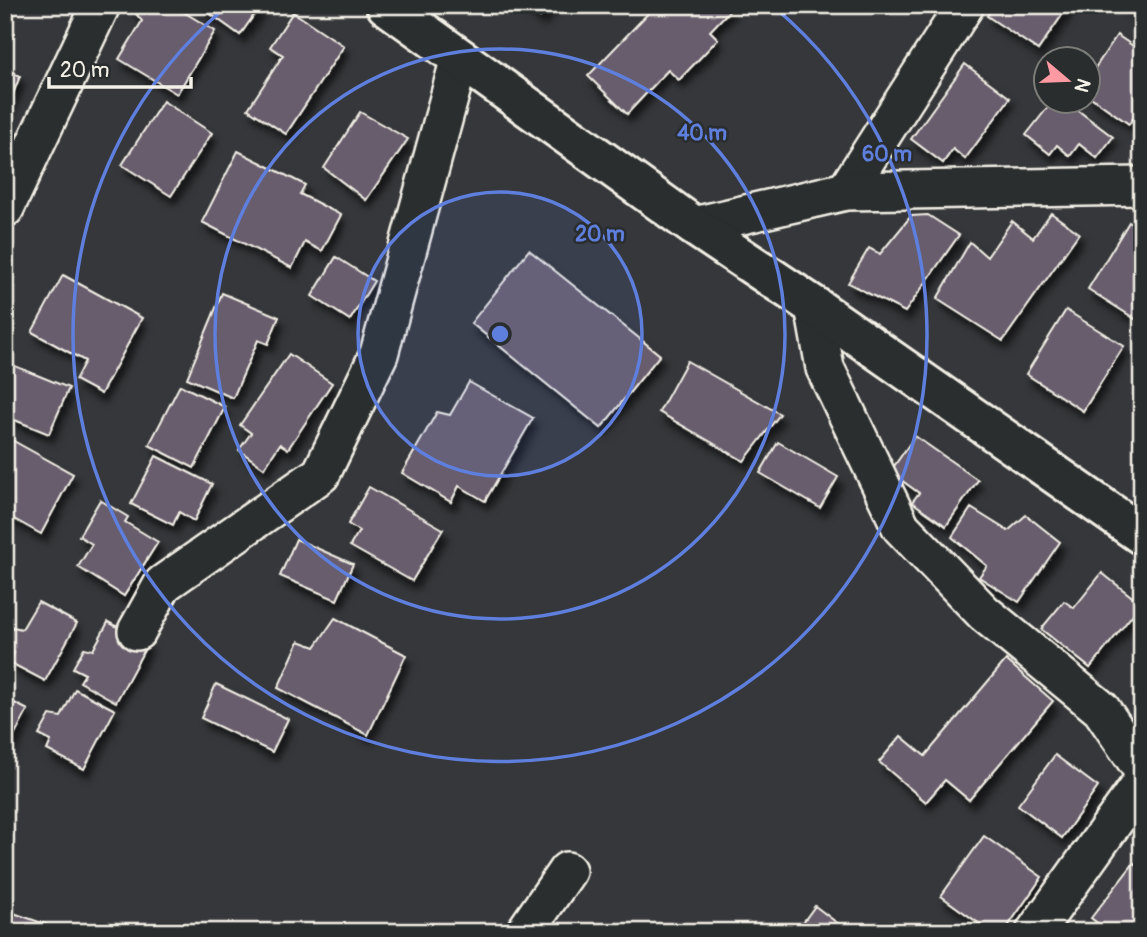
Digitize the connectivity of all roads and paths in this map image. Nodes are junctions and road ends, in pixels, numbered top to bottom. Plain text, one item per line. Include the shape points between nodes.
1 (101, 5) edge
2 (386, 5) edge
3 (965, 5) edge
4 (460, 58) junction
5 (1142, 186) edge
6 (846, 191) junction
7 (5, 208) edge
8 (694, 226) junction
9 (814, 306) junction
10 (1142, 535) edge
11 (137, 631) dead end
12 (1142, 769) edge
13 (1142, 782) edge
14 (566, 871) dead end
15 (526, 932) edge
16 (1035, 932) edge

1 - 7 street
2 - 4 street
3 - 6 street
4 - 8 street
4 - 11 street via 379,354 321,474 163,584
5 - 6 street
6 - 8 street
8 - 9 street
9 - 10 street
9 - 12 street via 825,368 901,527 984,613 1101,709
13 - 16 street
14 - 15 street

